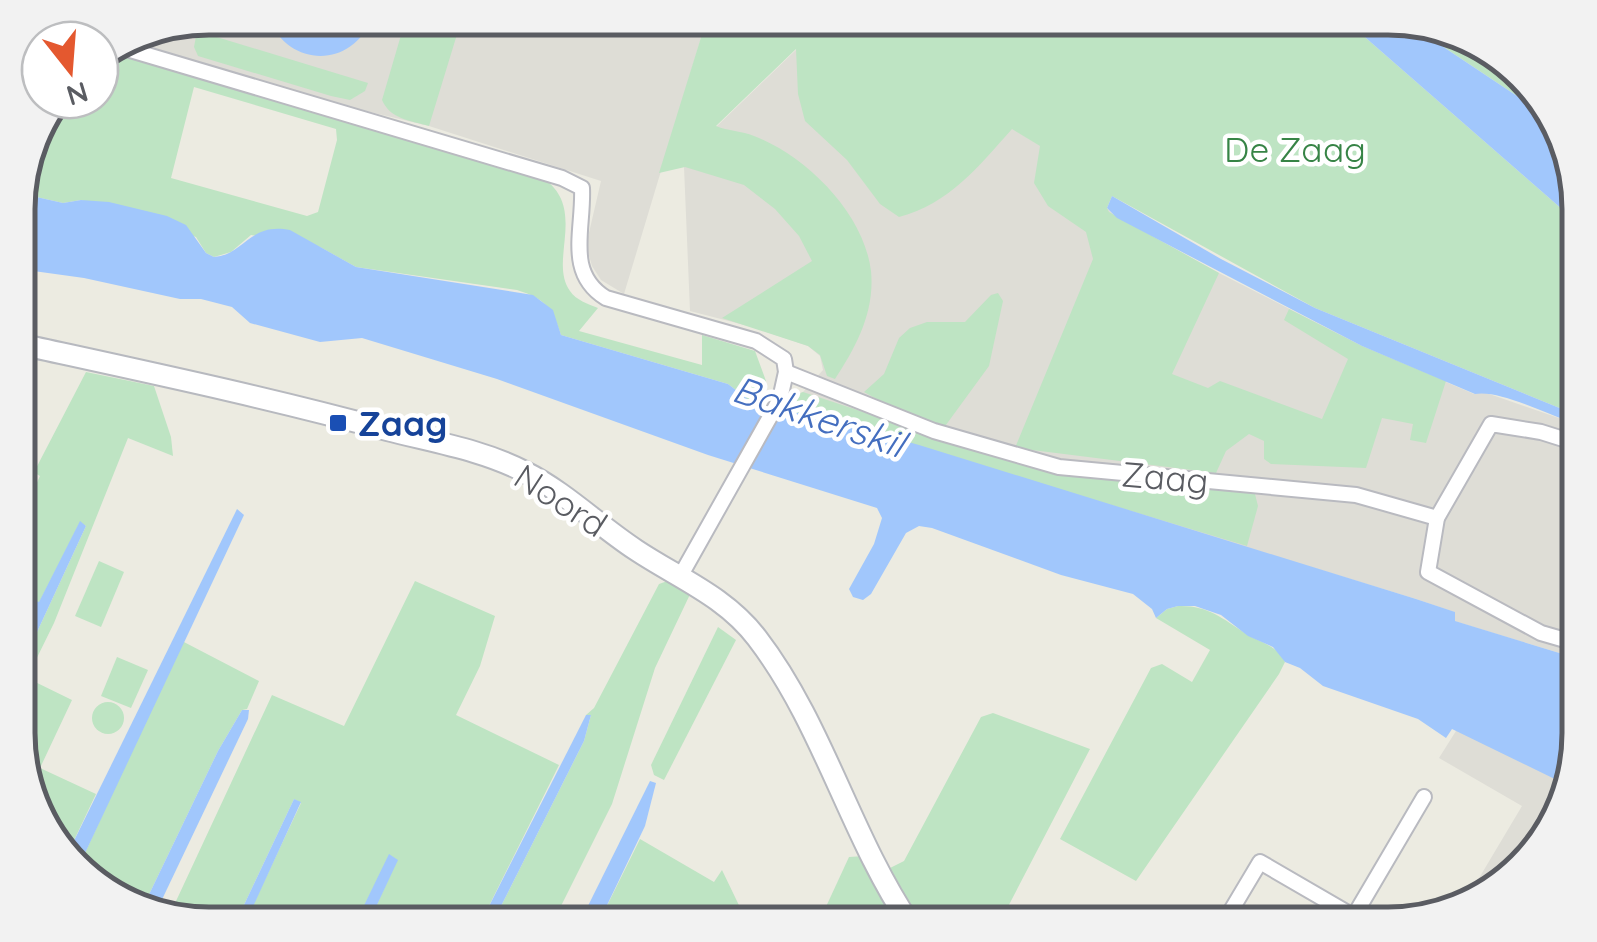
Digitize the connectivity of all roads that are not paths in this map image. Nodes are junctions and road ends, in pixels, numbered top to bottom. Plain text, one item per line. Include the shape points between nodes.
1 (137, 51) edge
2 (35, 348) edge
3 (786, 372) junction
4 (1562, 439) edge
5 (1437, 518) junction
6 (681, 574) junction
7 (1562, 639) edge
8 (1424, 796) dead end
9 (901, 907) edge
10 (1233, 907) edge
11 (1331, 907) edge
12 (1359, 907) edge

1 - 3 street, Zaag via 562,178 582,188 579,252 590,288 756,341 784,359
2 - 6 street, Noord via 308,408 497,460 526,472 638,552
3 - 5 street, Zaag via 934,432 1059,467 1356,495
3 - 6 street via 780,400
4 - 5 street via 1491,424
5 - 7 street via 1428,572
6 - 9 street, Noord via 737,614 774,660
8 - 12 street
10 - 11 street via 1260,862

